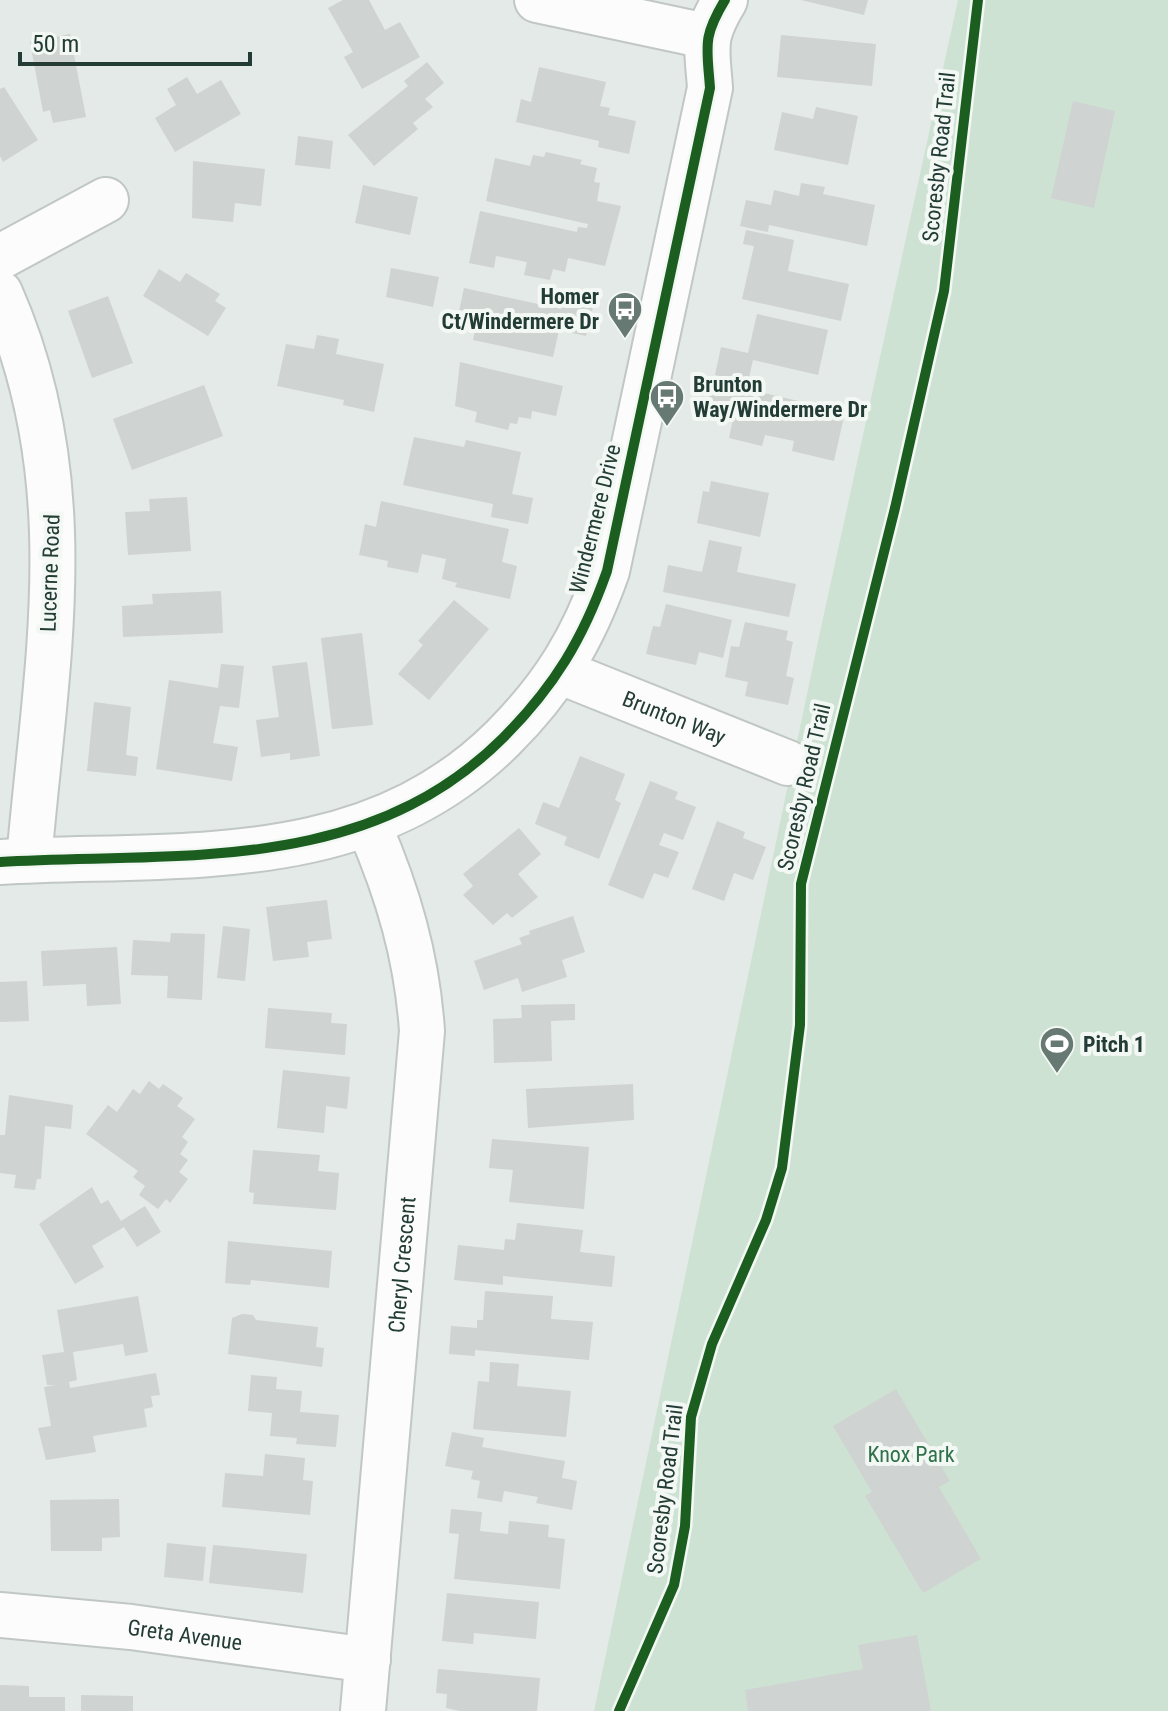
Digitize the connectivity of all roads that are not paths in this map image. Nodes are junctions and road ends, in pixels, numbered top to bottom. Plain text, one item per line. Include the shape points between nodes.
1 (537, 0) edge
2 (716, 18) edge
3 (106, 200) dead end
4 (0, 257) edge
5 (0, 293) edge
6 (561, 672) junction
7 (788, 763) dead end
8 (369, 826) junction
9 (14, 861) edge
10 (0, 1615) edge
11 (368, 1660) junction
12 (363, 1711) edge

1 - 2 street
2 - 6 street, Windermere Drive via 704,54 710,88 612,550 592,612
3 - 4 street
5 - 9 street, Lucerne Road via 38,402 53,509 53,585
6 - 7 street, Brunton Way
6 - 8 street, Windermere Drive via 470,768 438,791
8 - 9 street, Windermere Drive via 304,843 238,850
8 - 11 street, Cheryl Crescent via 402,910 422,1031
10 - 11 street, Greta Avenue
11 - 12 street, Cheryl Crescent

